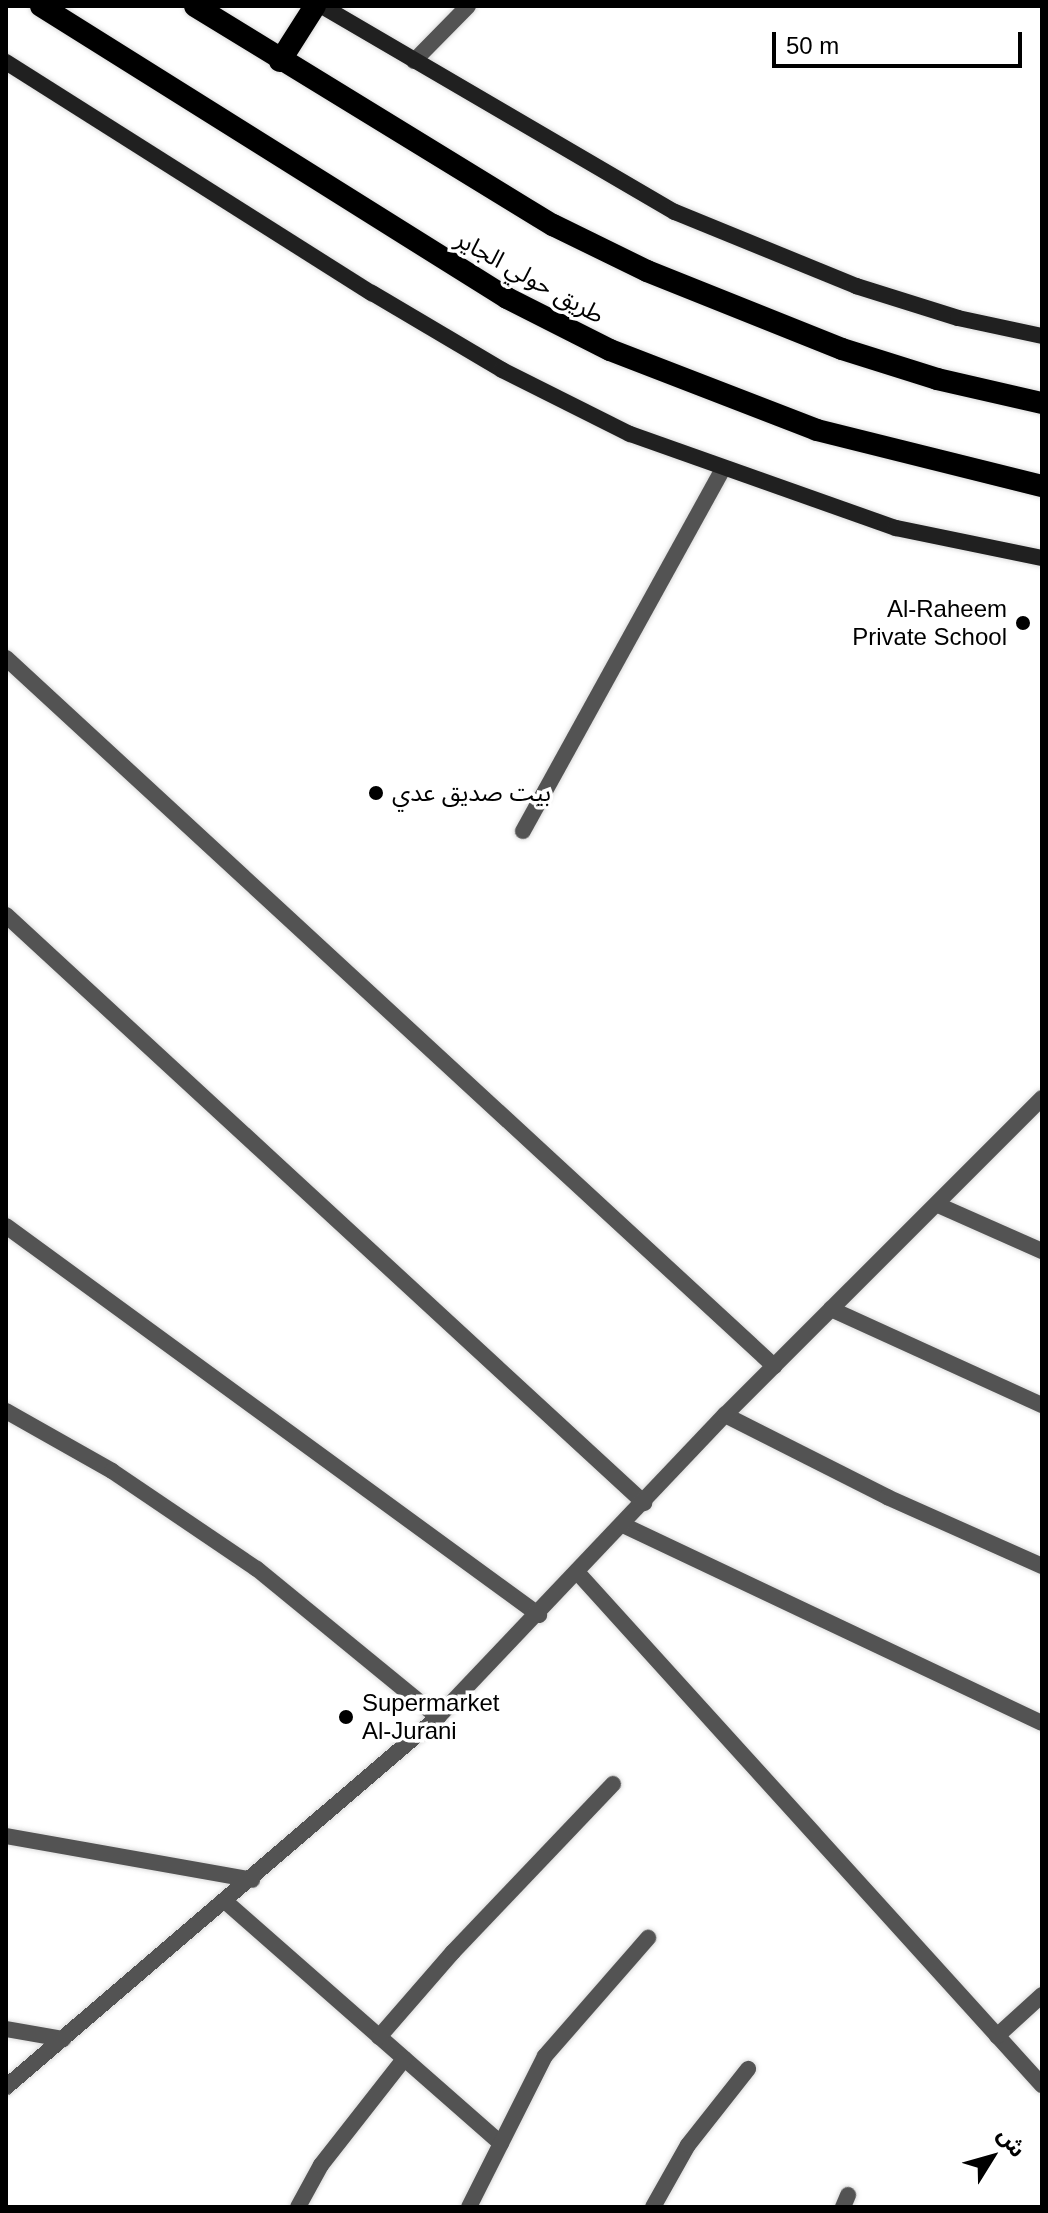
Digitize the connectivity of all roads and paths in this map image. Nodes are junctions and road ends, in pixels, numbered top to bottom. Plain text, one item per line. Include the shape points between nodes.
1 (41, 6) edge
2 (195, 6) edge
3 (315, 6) edge
4 (322, 6) edge
5 (468, 6) edge
6 (280, 61) junction
7 (414, 61) junction
8 (6, 62) edge
9 (1042, 336) edge
10 (1042, 403) edge
11 (723, 468) junction
12 (1042, 486) edge
13 (1042, 558) edge
14 (6, 658) edge
15 (523, 831) dead end
16 (6, 915) edge
17 (1042, 1098) edge
18 (938, 1205) junction
19 (6, 1226) edge
20 (1042, 1251) edge
21 (831, 1309) junction
22 (774, 1366) junction
23 (1042, 1405) edge
24 (6, 1411) edge
25 (725, 1415) junction
26 (644, 1503) junction
27 (623, 1525) junction
28 (1042, 1566) edge
29 (578, 1573) junction
30 (539, 1615) junction
31 (438, 1717) junction
32 (1042, 1723) edge
33 (613, 1784) dead end
34 (6, 1836) edge
35 (252, 1880) junction
36 (226, 1902) junction
37 (648, 1938) dead end
38 (1042, 1995) edge
39 (6, 2029) edge
40 (997, 2036) junction
41 (379, 2037) junction
42 (63, 2039) junction
43 (404, 2059) junction
44 (748, 2069) dead end
45 (1042, 2085) edge
46 (6, 2087) edge
47 (501, 2144) junction
48 (298, 2207) edge
49 (469, 2207) edge
50 (653, 2207) edge

1 - 12 highway, طريق حولي الجاير via 456,267 610,350 817,430
2 - 6 highway
3 - 6 highway
4 - 7 main road
5 - 7 street
6 - 10 highway via 553,225 647,271 842,349 937,379
7 - 9 main road via 675,212 856,286 958,318
8 - 11 main road via 502,370 630,434
11 - 13 main road via 896,528
11 - 15 street
14 - 22 street
16 - 26 street
17 - 18 street
18 - 20 street
18 - 21 street
19 - 30 street
21 - 22 street
21 - 23 street
22 - 25 street
24 - 31 street via 112,1471 257,1569
25 - 26 street
25 - 28 street via 887,1497
26 - 27 street
27 - 29 street
27 - 32 street
29 - 30 street
29 - 40 street
30 - 31 street
31 - 35 street
33 - 41 street
34 - 35 street
35 - 36 street
36 - 41 street
36 - 42 street
37 - 47 street via 545,2056
38 - 40 street
39 - 42 street
40 - 45 street
41 - 43 street
42 - 46 street
43 - 47 street
43 - 48 street via 321,2165
44 - 50 street via 688,2145
47 - 49 street

